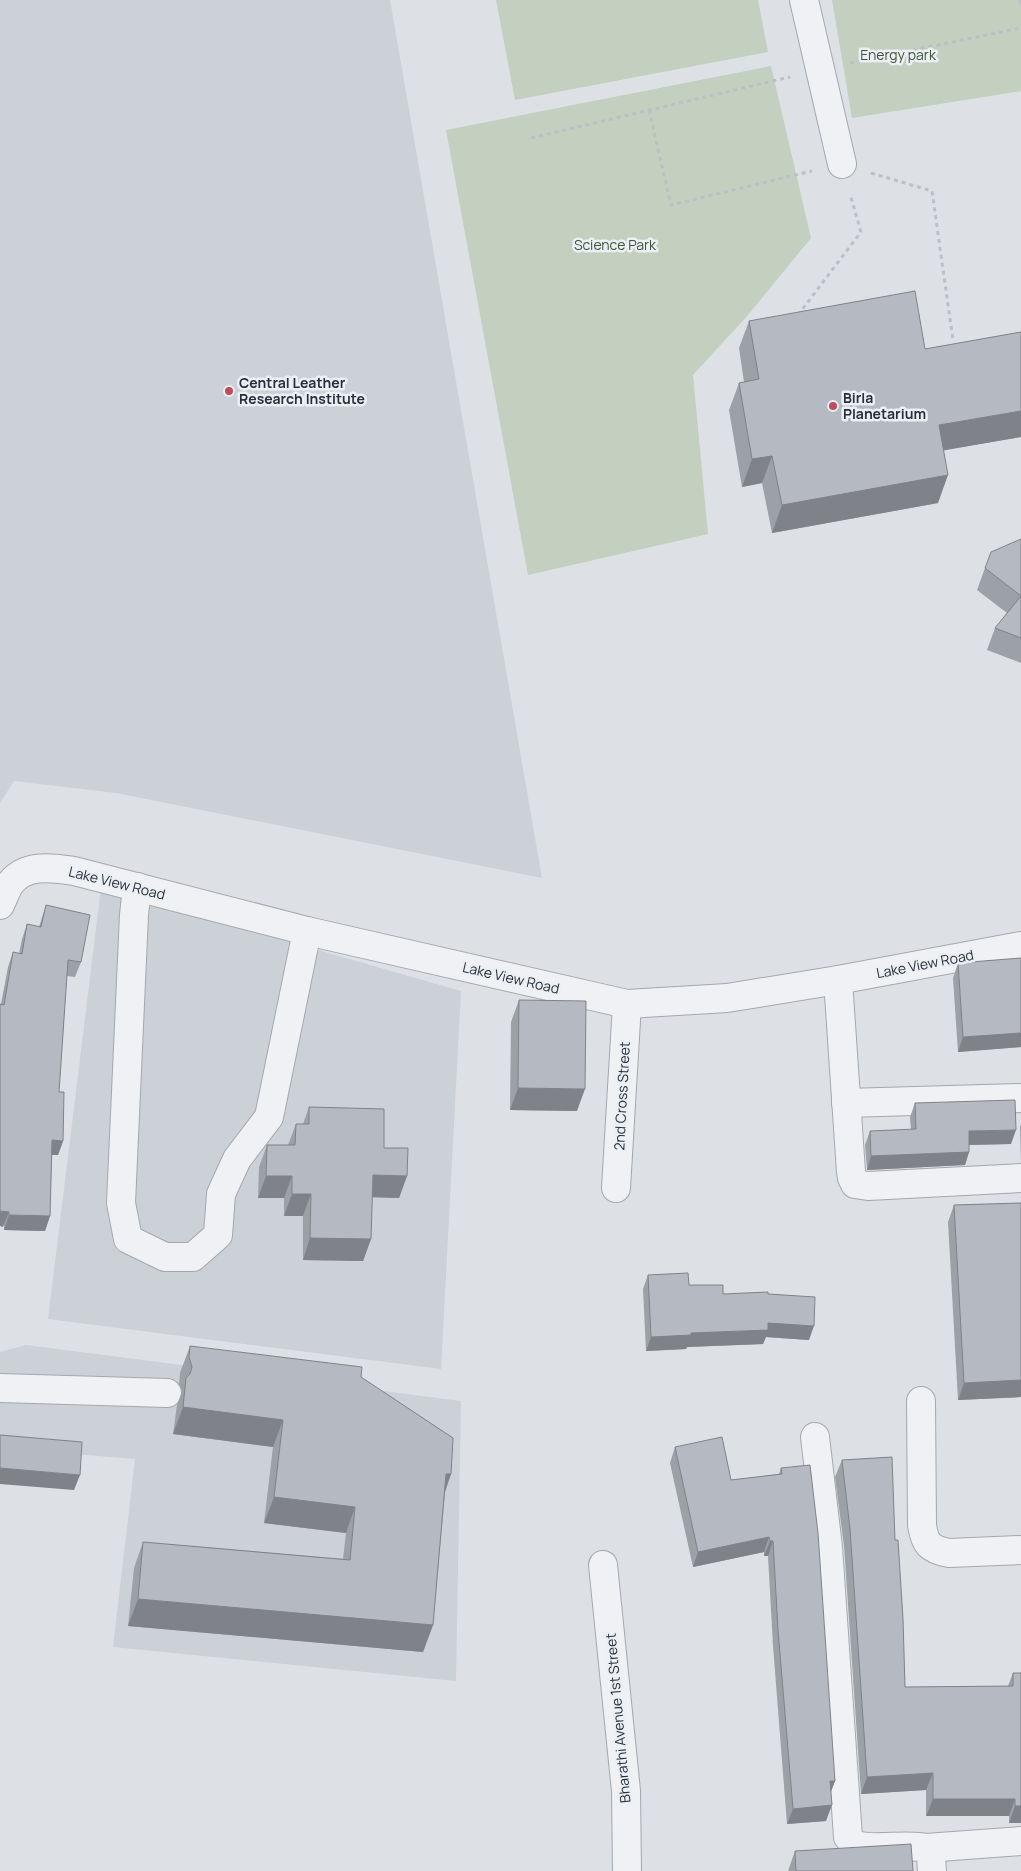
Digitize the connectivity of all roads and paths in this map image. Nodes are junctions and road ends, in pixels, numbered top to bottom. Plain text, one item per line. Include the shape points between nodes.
1 (804, 0) edge
2 (1020, 0) edge
3 (1021, 6) edge
4 (1021, 28) edge
5 (820, 70) junction
6 (649, 110) junction
7 (530, 138) dead end
8 (842, 164) junction
9 (797, 316) edge
10 (953, 340) dead end
11 (137, 887) junction
12 (5, 894) edge
13 (307, 931) junction
14 (1021, 946) edge
15 (838, 980) junction
16 (627, 1004) junction
17 (1021, 1098) edge
18 (846, 1103) junction
19 (1021, 1178) edge
20 (616, 1188) dead end
21 (0, 1388) edge
22 (167, 1392) dead end
23 (922, 1401) dead end
24 (815, 1436) dead end
25 (1021, 1550) edge
26 (603, 1565) dead end
27 (1021, 1841) edge
28 (929, 1859) edge
29 (627, 1871) edge

1 - 5 street
2 - 3 path
4 - 5 path
5 - 6 path
5 - 8 street
6 - 7 path
6 - 8 path via 671,205
8 - 9 path via 861,232
8 - 10 path via 932,191
11 - 12 street, Lake View Road via 45,867 24,873
11 - 13 street, Lake View Road
11 - 13 street via 121,1203 128,1239 165,1257 193,1257 218,1235 221,1194 237,1159 269,1117
13 - 16 street, Lake View Road
14 - 15 street, Lake View Road
15 - 16 street, Lake View Road via 727,998
15 - 18 street
16 - 20 street, 2nd Cross Street
17 - 18 street
18 - 19 street via 851,1172 855,1184
21 - 22 street
23 - 25 street via 924,1539 938,1551 949,1553
24 - 28 street via 828,1547 848,1837 863,1847 908,1846
26 - 29 street, Bharathi Avenue 1st Street via 626,1791
27 - 28 street

